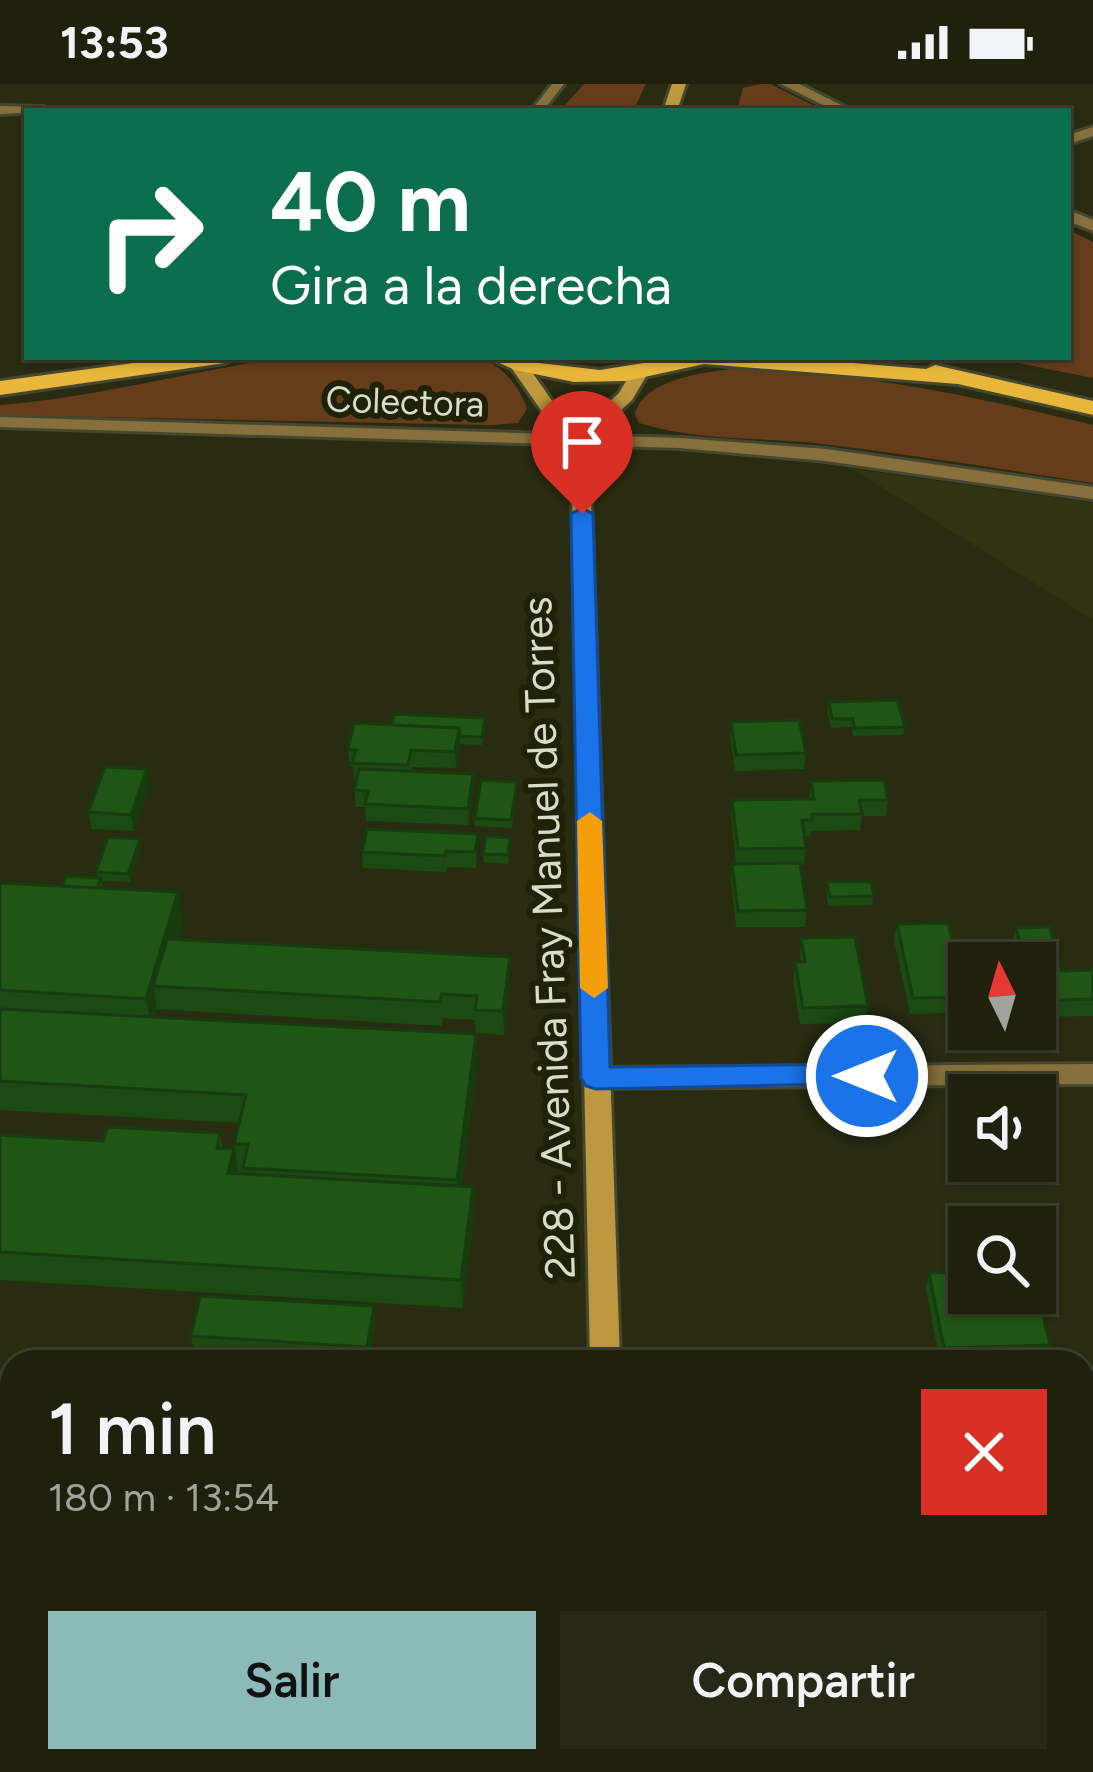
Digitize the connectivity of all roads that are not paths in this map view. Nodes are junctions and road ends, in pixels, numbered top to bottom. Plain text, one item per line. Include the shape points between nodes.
1 (558, 84) edge
2 (788, 84) edge
3 (538, 108) edge
4 (840, 108) edge
5 (203, 360) edge
6 (505, 360) edge
7 (692, 360) edge
8 (741, 360) edge
9 (895, 360) edge
10 (519, 365) junction
11 (638, 375) junction
12 (954, 377) junction
13 (0, 388) edge
14 (1093, 408) edge
15 (0, 422) edge
16 (580, 440) junction
17 (1093, 493) edge
18 (1093, 1074) edge
19 (596, 1078) junction
20 (605, 1350) edge

1 - 3 lane
2 - 4 street
5 - 13 main road
6 - 10 main road
7 - 11 main road
8 - 12 main road
9 - 12 main road
10 - 11 main road
10 - 16 main road via 557,422
11 - 16 main road
12 - 14 main road
15 - 16 street, Colectora
16 - 17 street, Colectora via 826,455
16 - 19 main road, 228 - Avenida Fray Manuel de Torres
18 - 19 street
19 - 20 main road, 228 - Avenida Fray Manuel de Torres

